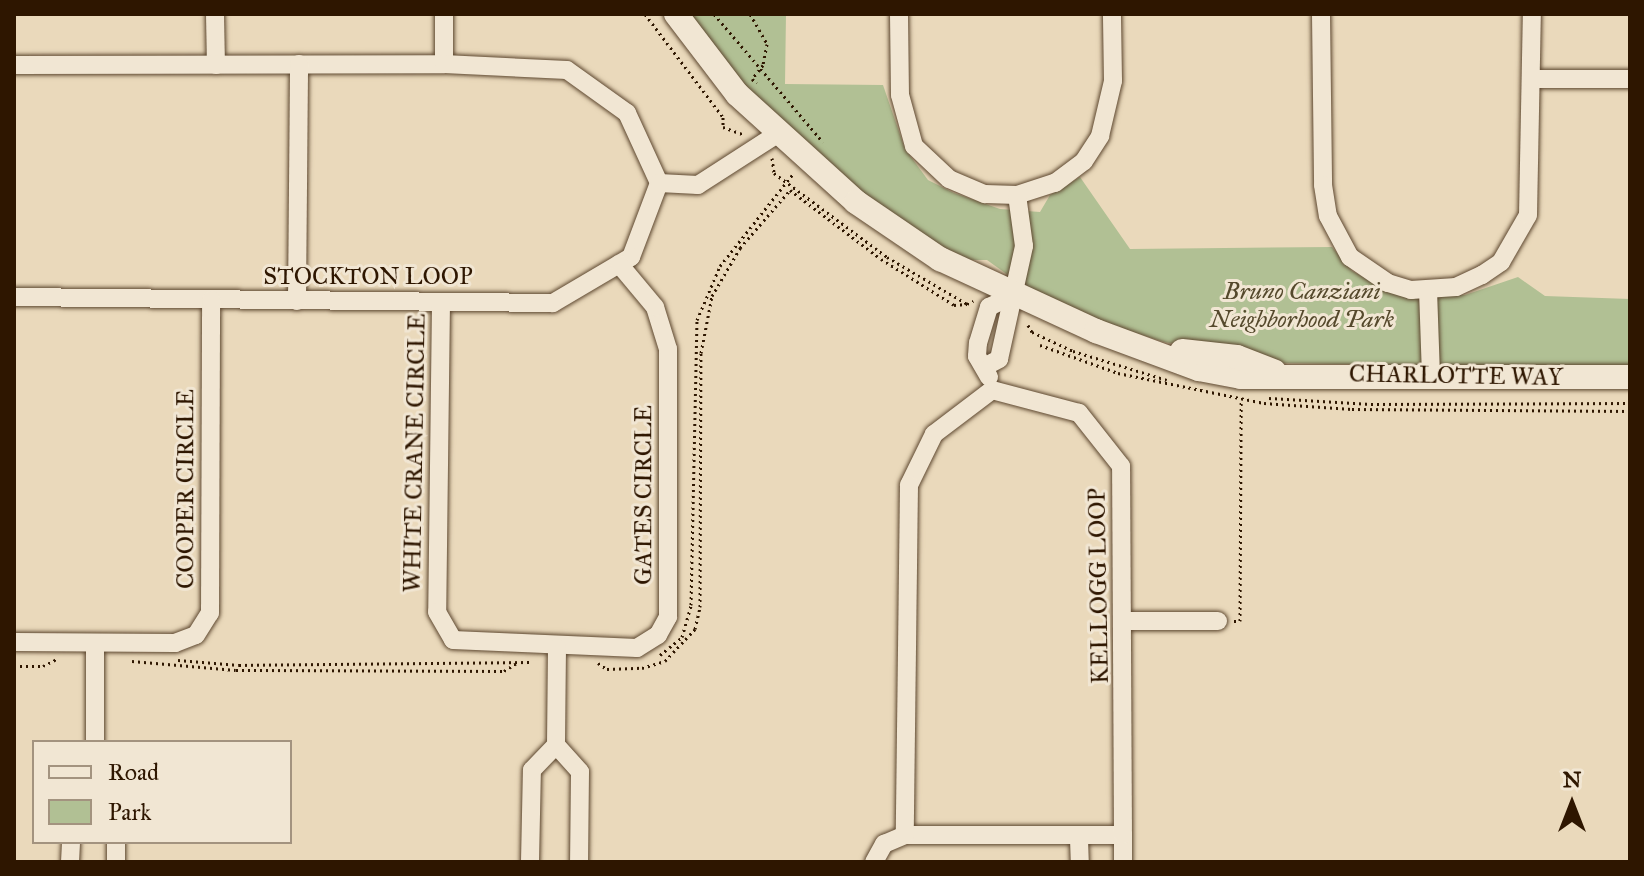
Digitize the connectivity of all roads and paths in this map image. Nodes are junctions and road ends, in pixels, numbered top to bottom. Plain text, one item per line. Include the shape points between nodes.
1 (215, 14) edge
2 (444, 14) edge
3 (676, 14) edge
4 (714, 14) edge
5 (750, 14) edge
6 (899, 14) edge
7 (1112, 14) edge
8 (1321, 14) edge
9 (1532, 14) edge
10 (299, 64) junction
11 (444, 64) junction
12 (14, 65) edge
13 (216, 65) junction
14 (759, 70) junction
15 (1532, 79) junction
16 (1630, 79) edge
17 (761, 88) dead end
18 (787, 130) junction
19 (814, 150) junction
20 (789, 179) junction
21 (659, 183) junction
22 (790, 190) junction
23 (1017, 195) junction
24 (619, 264) junction
25 (1428, 290) junction
26 (1012, 296) junction
27 (14, 297) edge
28 (211, 300) junction
29 (297, 301) junction
30 (441, 302) junction
31 (967, 304) dead end
32 (1168, 355) junction
33 (986, 366) junction
34 (1282, 373) junction
35 (1431, 376) junction
36 (1241, 377) junction
37 (1630, 377) edge
38 (992, 390) junction
39 (1125, 621) junction
40 (1218, 621) joint
41 (14, 642) edge
42 (95, 651) junction
43 (557, 655) junction
44 (14, 659) edge
45 (57, 659) junction
46 (130, 660) junction
47 (520, 662) junction
48 (14, 666) edge
49 (95, 740) edge
50 (556, 745) junction
51 (905, 835) junction
52 (1123, 835) junction
53 (1079, 839) junction
54 (530, 862) edge
55 (579, 862) edge
56 (874, 862) edge
57 (1080, 862) edge
58 (1123, 862) edge

1 - 13 street
2 - 11 street
3 - 18 street, CHARLOTTE WAY via 737,94
4 - 14 path
5 - 14 path via 767,44
6 - 23 street via 900,95 914,146 949,179 985,194
7 - 23 street via 1113,81 1100,136 1084,161 1055,183
8 - 25 street via 1328,216 1350,257 1370,272 1411,290
9 - 15 street
10 - 11 street
10 - 13 street
10 - 29 street
11 - 21 street via 567,70 627,113
12 - 13 street
14 - 17 path via 752,79
14 - 19 path
15 - 16 street
15 - 25 street via 1532,186 1518,237 1501,262 1482,275 1456,287
18 - 19 street, CHARLOTTE WAY
18 - 19 path via 820,146
18 - 21 street via 698,185
19 - 20 path
19 - 26 street, CHARLOTTE WAY via 856,202 940,259
20 - 22 path
20 - 22 path via 720,266 697,320 691,605 682,637 667,652 644,661 594,661 607,669 665,661 695,629 700,607 701,353 712,296 740,248
21 - 24 street, STOCKTON LOOP via 631,257
22 - 31 path via 881,259 954,305
23 - 26 street via 1024,246
24 - 30 street, STOCKTON LOOP via 553,303
24 - 43 street, GATES CIRCLE via 655,307 668,349 668,617 658,635 637,648
25 - 35 street
26 - 32 street, CHARLOTTE WAY
26 - 33 street via 999,359
26 - 33 street via 989,307 977,356
27 - 28 street, STOCKTON LOOP
28 - 29 street, STOCKTON LOOP
28 - 42 street, COOPER CIRCLE via 210,613 196,635 175,643
29 - 30 street, STOCKTON LOOP
30 - 43 street, WHITE CRANE CIRCLE via 437,612 453,640
32 - 34 street, CHARLOTTE WAY via 1180,351 1237,357
32 - 36 street, CHARLOTTE WAY via 1199,369
33 - 38 street
34 - 35 street, CHARLOTTE WAY
34 - 36 street, CHARLOTTE WAY
35 - 37 street, CHARLOTTE WAY
36 - 40 path via 1240,621
38 - 39 street, KELLOGG LOOP via 1079,413 1121,466
38 - 51 street via 934,434 909,485
39 - 40 street
39 - 52 street, KELLOGG LOOP
41 - 42 street, COOPER CIRCLE
42 - 45 path
42 - 46 path
42 - 49 street
43 - 47 path
43 - 50 street
44 - 45 path
45 - 48 path via 43,666
46 - 47 path via 239,665
46 - 47 path via 145,666 236,670 504,671
50 - 54 street via 532,770
50 - 55 street via 580,772
51 - 53 street
51 - 56 street via 884,844
52 - 53 street
52 - 58 street, KELLOGG LOOP
53 - 57 street

